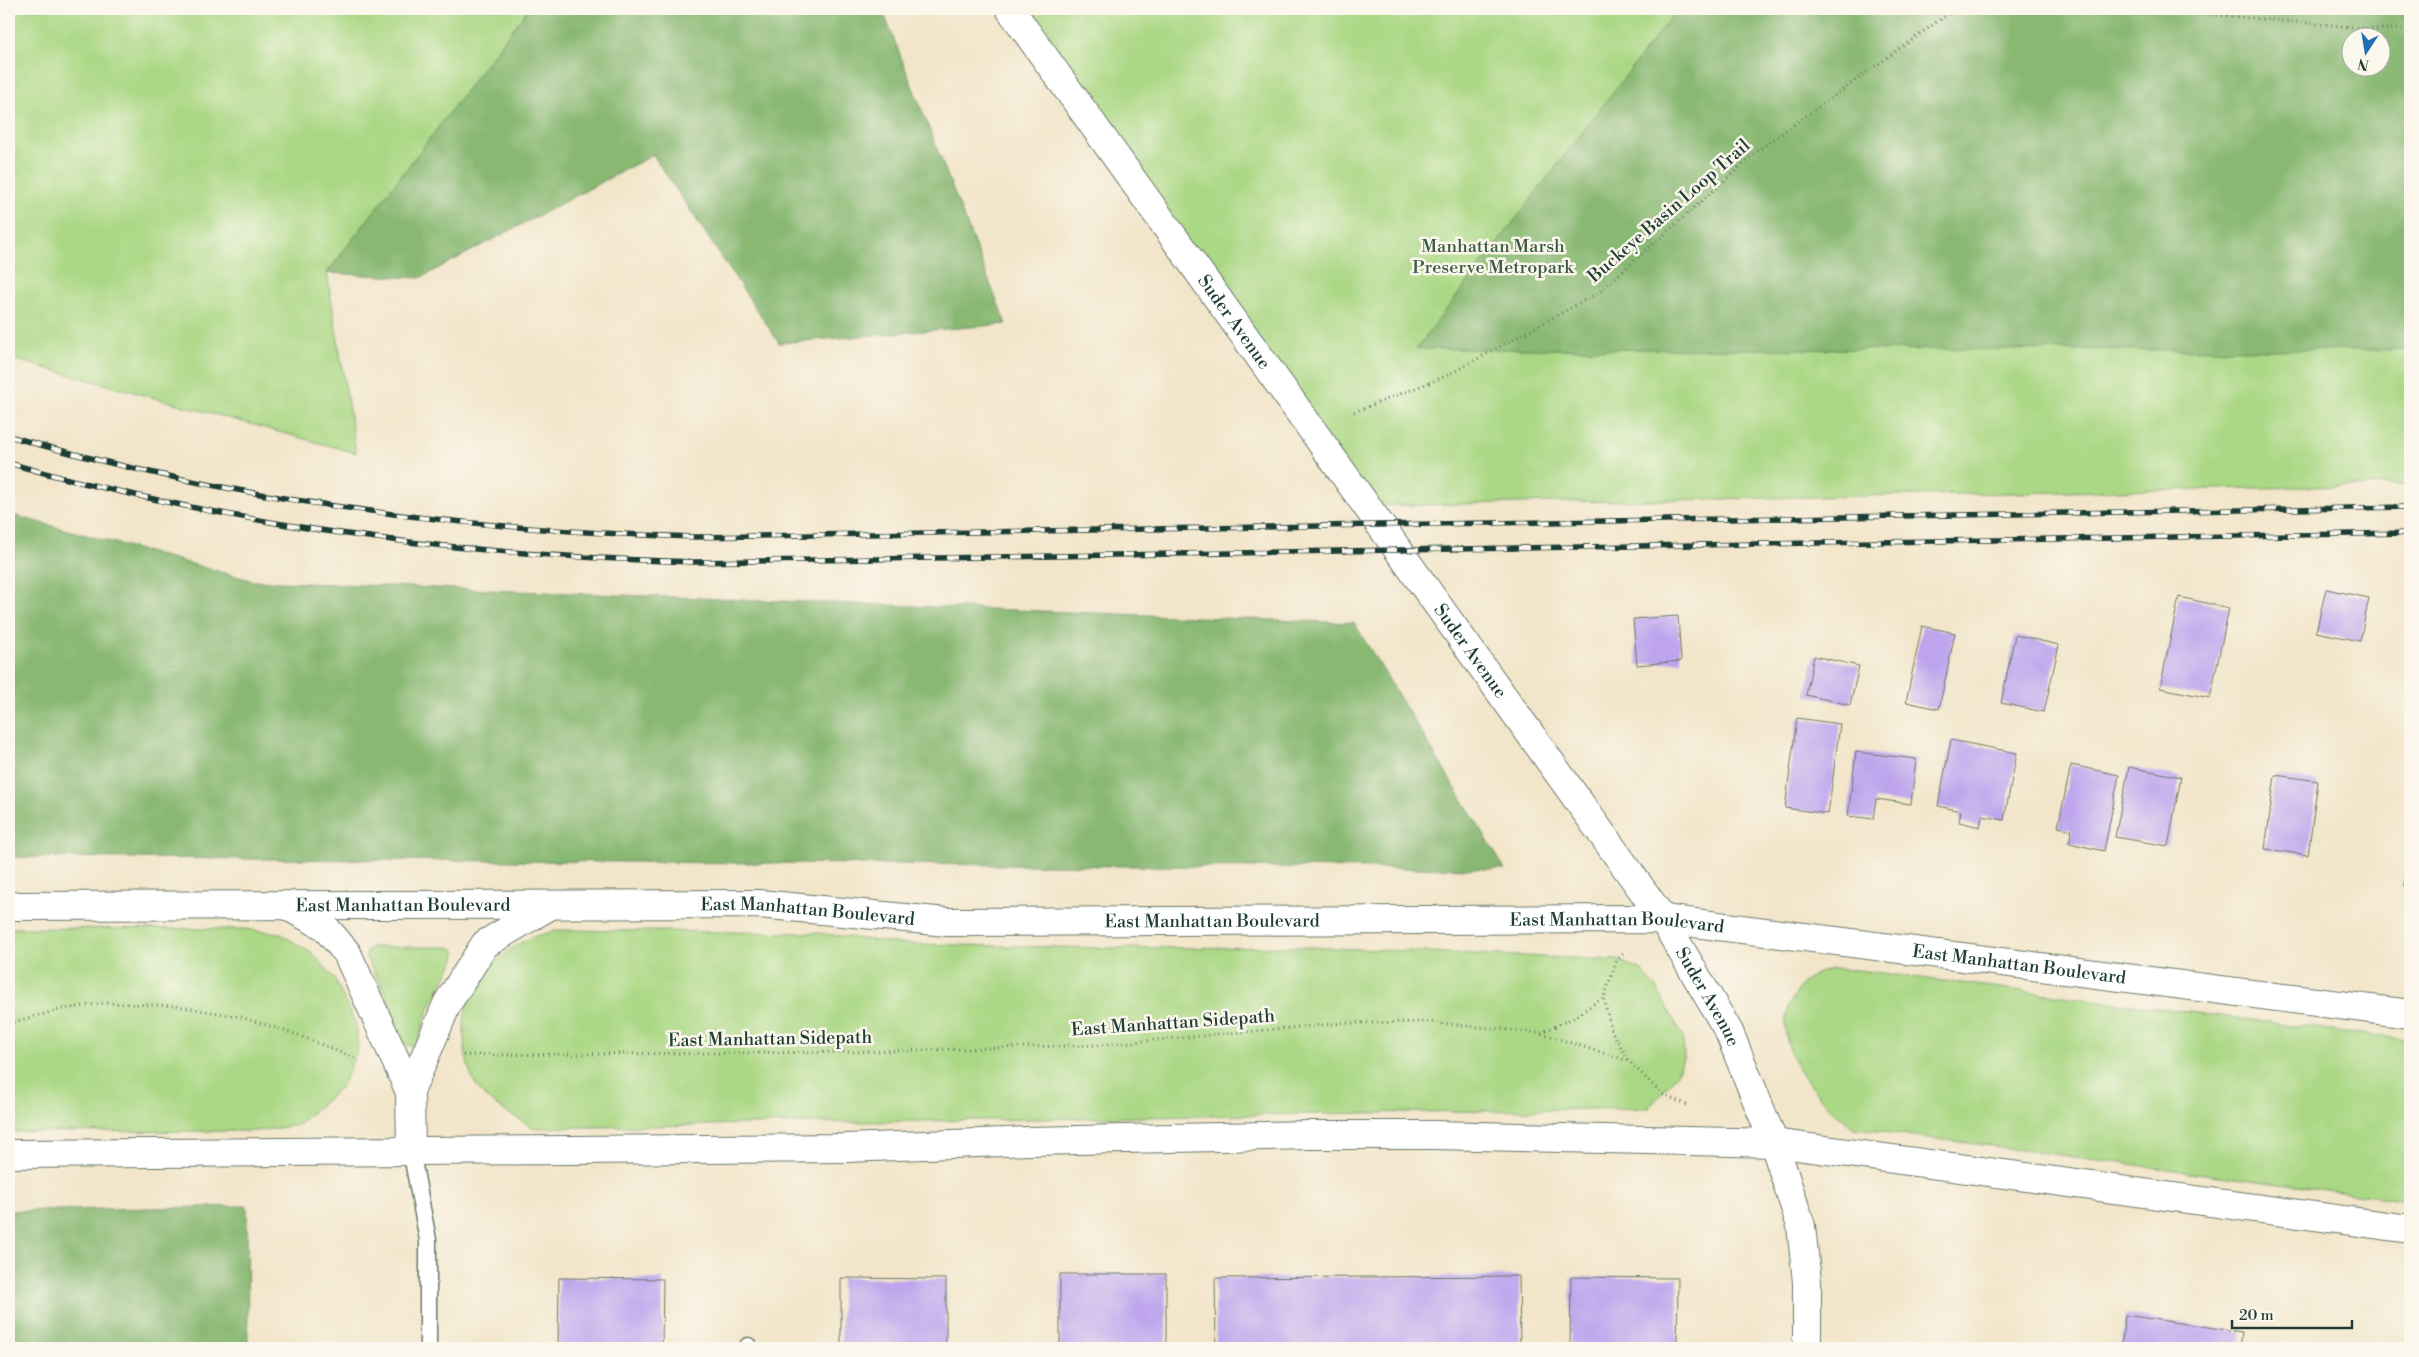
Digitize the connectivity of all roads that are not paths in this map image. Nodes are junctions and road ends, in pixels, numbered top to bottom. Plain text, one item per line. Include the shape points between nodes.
1 (1010, 9) edge
2 (9, 906) edge
3 (287, 906) junction
4 (549, 906) junction
5 (1663, 919) junction
6 (2410, 1014) edge
7 (410, 1092) junction
8 (1774, 1142) junction
9 (411, 1150) junction
10 (9, 1154) edge
11 (2410, 1229) edge
12 (428, 1348) edge
13 (1807, 1348) edge

1 - 5 street, Suder Avenue
2 - 3 street, East Manhattan Boulevard
3 - 4 street, East Manhattan Boulevard
3 - 7 street via 324,926 347,953
4 - 5 street, East Manhattan Boulevard via 759,904 946,922
4 - 7 street via 486,944 447,1004
5 - 6 street, East Manhattan Boulevard
5 - 8 street, Suder Avenue via 1729,1032
7 - 9 street
8 - 9 street via 1311,1135 846,1148
8 - 11 street
8 - 13 street, Suder Avenue via 1801,1226
9 - 10 street
9 - 12 lane via 428,1240

